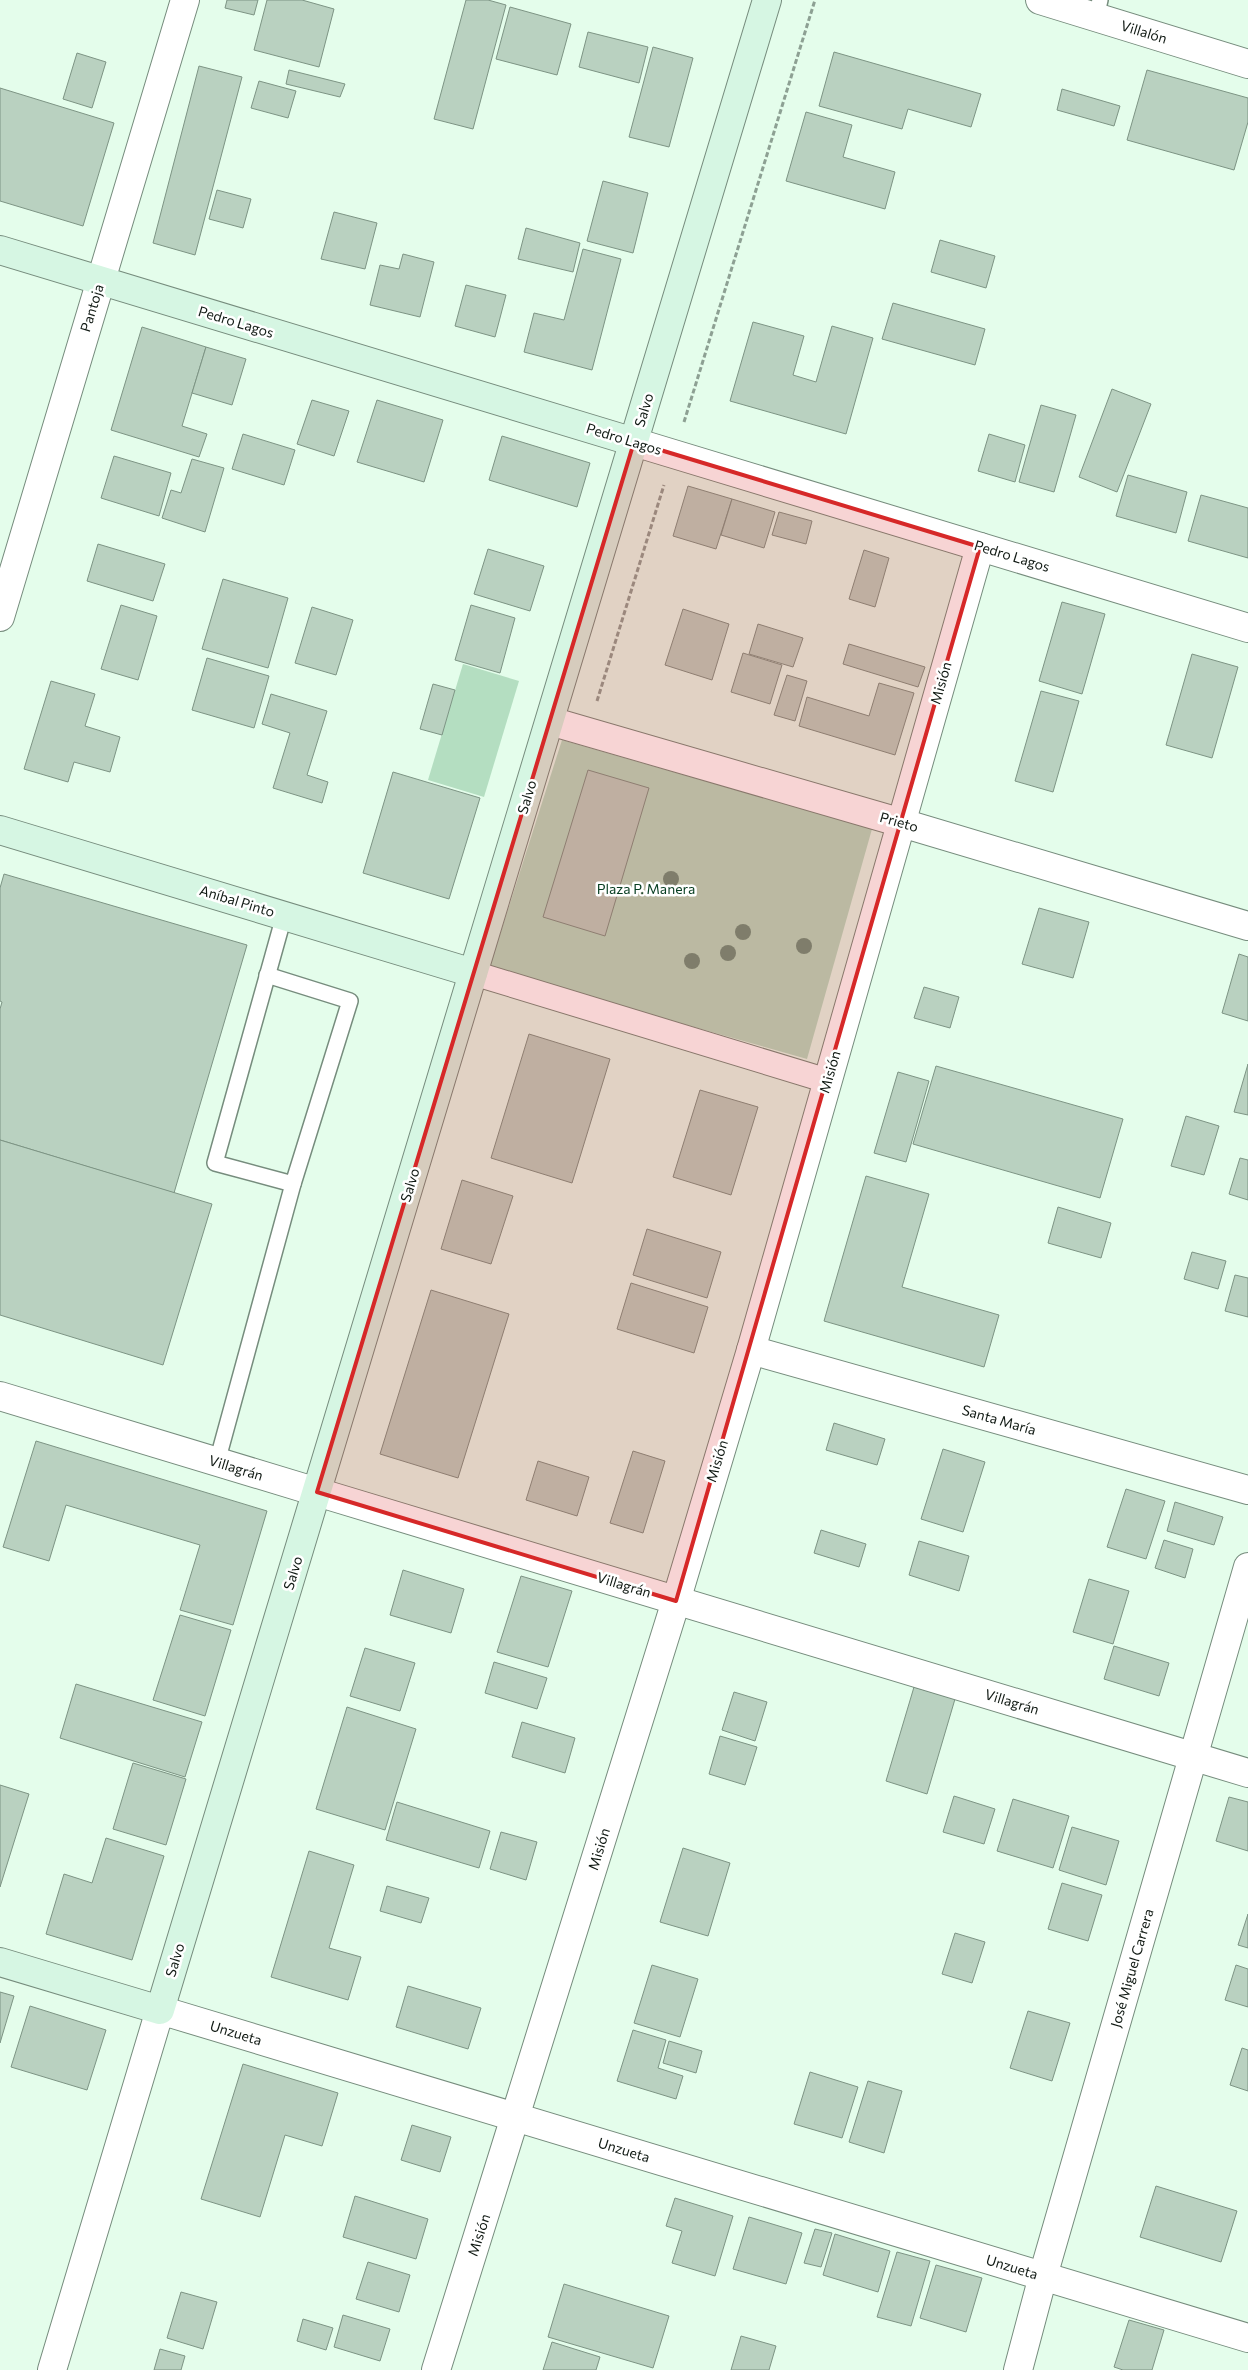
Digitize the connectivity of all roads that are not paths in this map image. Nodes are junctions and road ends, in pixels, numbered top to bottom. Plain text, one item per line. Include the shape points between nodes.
1 (184, 0) edge
2 (767, 0) edge
3 (1040, 0) edge
4 (1098, 8) edge
5 (1248, 64) edge
6 (0, 250) edge
7 (101, 280) junction
8 (634, 442) junction
9 (980, 547) junction
10 (0, 617) edge
11 (1248, 628) edge
12 (550, 722) junction
13 (902, 823) junction
14 (0, 830) edge
15 (284, 916) junction
16 (1248, 926) edge
17 (474, 973) junction
18 (267, 975) junction
19 (828, 1081) junction
20 (293, 1184) junction
21 (751, 1350) junction
22 (0, 1396) edge
23 (217, 1462) junction
24 (1248, 1490) edge
25 (317, 1492) junction
26 (1248, 1567) edge
27 (676, 1601) junction
28 (1192, 1756) junction
29 (1248, 1773) edge
30 (0, 1962) edge
31 (160, 2010) junction
32 (516, 2118) junction
33 (1043, 2276) junction
34 (1248, 2338) edge
35 (52, 2370) edge
36 (436, 2370) edge
37 (1018, 2370) edge

1 - 7 street, Pantoja
2 - 8 main road, Salvo
3 - 4 street, Villalón
4 - 5 street, Villalón
6 - 7 main road, Pedro Lagos
7 - 8 main road, Pedro Lagos
7 - 10 street, Pantoja
8 - 9 street, Pedro Lagos
8 - 12 main road, Salvo
9 - 11 street, Pedro Lagos
9 - 13 street, Misión
12 - 13 street, Prieto
12 - 17 main road, Salvo
13 - 16 street, Prieto
13 - 19 street, Misión
14 - 15 main road, Aníbal Pinto
15 - 17 main road, Aníbal Pinto
15 - 18 lane
17 - 19 street
17 - 25 main road, Salvo
18 - 20 lane via 215,1162
18 - 20 lane via 350,1000
19 - 21 street, Misión
20 - 23 lane
21 - 24 street, Santa María
21 - 27 street, Misión
22 - 23 street, Villagrán
23 - 25 street, Villagrán
25 - 27 street, Villagrán
25 - 31 main road, Salvo
26 - 28 street, José Miguel Carrera
27 - 28 street, Villagrán
27 - 32 street, Misión
28 - 29 street, Villagrán
28 - 33 street, José Miguel Carrera
30 - 31 main road, Unzueta
31 - 32 street, Unzueta
31 - 35 street, Salvo
32 - 33 street, Unzueta
32 - 36 street, Misión
33 - 34 street, Unzueta
33 - 37 street, José Miguel Carrera

